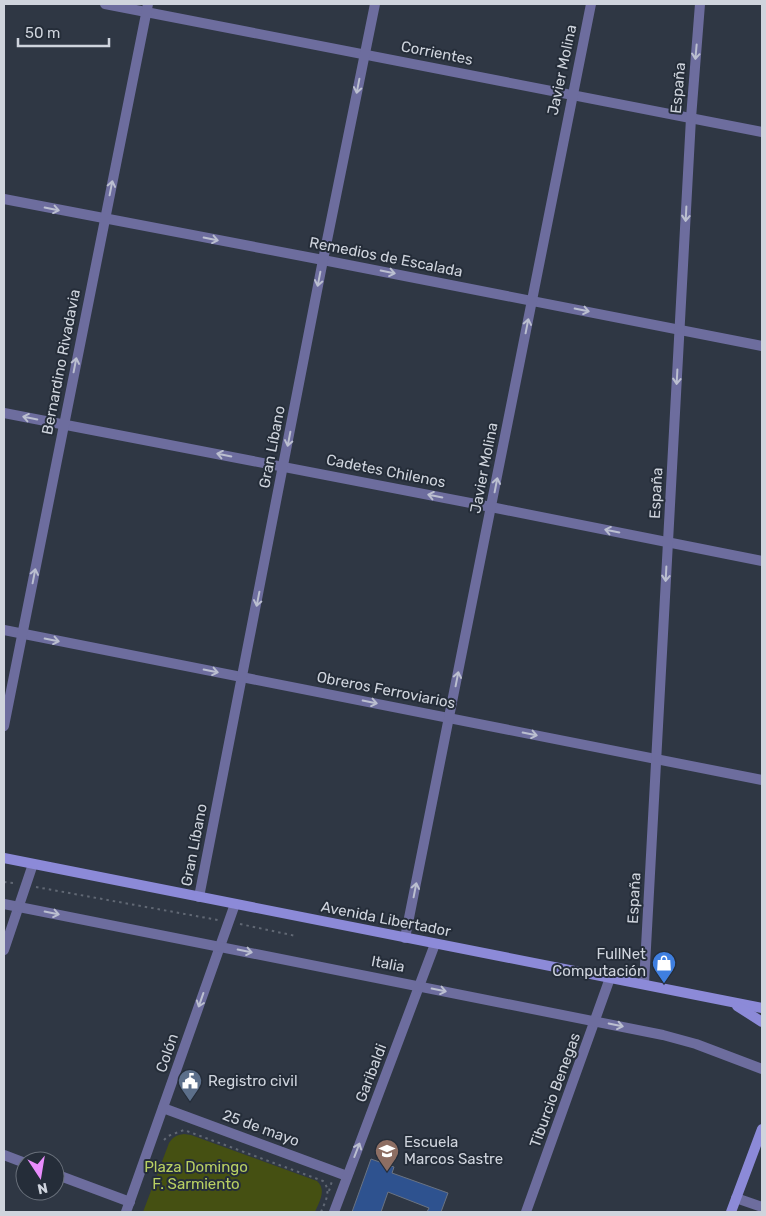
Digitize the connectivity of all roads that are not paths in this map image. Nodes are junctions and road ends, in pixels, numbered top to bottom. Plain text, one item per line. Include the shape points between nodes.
1 (105, 4) edge
2 (374, 4) edge
3 (592, 4) edge
4 (700, 4) edge
5 (147, 8) edge
6 (364, 54) junction
7 (573, 95) junction
8 (691, 118) junction
9 (762, 132) edge
10 (4, 199) edge
11 (105, 219) junction
12 (323, 260) junction
13 (532, 300) junction
14 (680, 330) junction
15 (762, 346) edge
16 (4, 413) edge
17 (63, 424) junction
18 (284, 467) junction
19 (492, 507) junction
20 (668, 542) junction
21 (762, 561) edge
22 (4, 630) edge
23 (22, 634) junction
24 (242, 678) junction
25 (449, 718) junction
26 (4, 726) edge
27 (656, 758) junction
28 (762, 780) edge
29 (4, 858) edge
30 (33, 864) junction
31 (199, 897) junction
32 (4, 904) edge
33 (235, 904) junction
34 (19, 907) junction
35 (405, 938) junction
36 (435, 944) junction
37 (220, 946) junction
38 (4, 950) edge
39 (610, 978) junction
40 (644, 984) junction
41 (420, 986) junction
42 (730, 1002) junction
43 (762, 1008) edge
44 (596, 1021) junction
45 (762, 1022) edge
46 (762, 1069) edge
47 (163, 1108) junction
48 (762, 1129) edge
49 (348, 1176) junction
50 (65, 1178) edge
51 (736, 1198) junction
52 (130, 1202) junction
53 (762, 1207) edge
54 (126, 1212) edge
55 (334, 1212) edge
56 (526, 1212) edge
57 (731, 1212) edge

1 - 5 street, Corrientes
2 - 6 street, Gran Líbano
3 - 7 street, Javier Molina
4 -> 8 street, España
5 - 6 street, Corrientes
11 -> 5 street, Bernardino Rivadavia
6 - 7 street, Corrientes
6 -> 12 street, Gran Líbano
7 - 8 street, Corrientes
7 - 13 street, Javier Molina
8 - 9 street, Corrientes
8 -> 14 street, España
10 -> 11 street, Remedios de Escalada
11 -> 12 street, Remedios de Escalada
17 -> 11 street, Bernardino Rivadavia
12 -> 13 street, Remedios de Escalada
12 -> 18 street, Gran Líbano
13 -> 14 street, Remedios de Escalada
19 -> 13 street, Javier Molina
14 - 15 street, Remedios de Escalada
14 -> 20 street, España
17 -> 16 street, Cadetes Chilenos
18 -> 17 street, Cadetes Chilenos
23 -> 17 street, Bernardino Rivadavia
19 -> 18 street, Cadetes Chilenos
18 -> 24 street, Gran Líbano
20 -> 19 street, Cadetes Chilenos
25 -> 19 street, Javier Molina
20 - 21 street, Cadetes Chilenos
20 -> 27 street, España
22 - 23 street, Obreros Ferroviarios
23 -> 24 street, Obreros Ferroviarios
23 - 26 street, Bernardino Rivadavia
24 -> 25 street, Obreros Ferroviarios
24 - 31 street, Gran Líbano
25 -> 27 street, Obreros Ferroviarios
35 -> 25 street, Javier Molina
27 - 28 street, Obreros Ferroviarios
27 - 40 street, España
29 - 30 main road, Avenida Libertador
30 - 31 main road, Avenida Libertador
30 - 34 street
31 - 33 main road, Avenida Libertador
32 - 34 street, Italia
33 - 35 main road, Avenida Libertador
33 - 37 street, Colón
34 -> 37 street, Italia
34 - 38 street
35 - 36 main road, Avenida Libertador
36 - 39 main road, Avenida Libertador
36 - 41 street, Garibaldi
37 -> 41 street, Italia
37 -> 47 street, Colón
39 - 40 main road, Avenida Libertador
39 - 44 street, Tiburcio Benegas
40 - 42 main road, Avenida Libertador
41 -> 44 street, Italia
49 -> 41 street, Garibaldi
42 - 43 main road, Avenida Libertador
42 - 45 main road
44 -> 46 street, Italia via 680,1039
44 - 56 street, Tiburcio Benegas
47 - 49 street, 25 de mayo
47 - 52 street, Colón
48 - 51 main road
49 - 55 street, Garibaldi
50 - 52 street
51 - 53 street
51 - 57 main road
52 - 54 street, Colón

